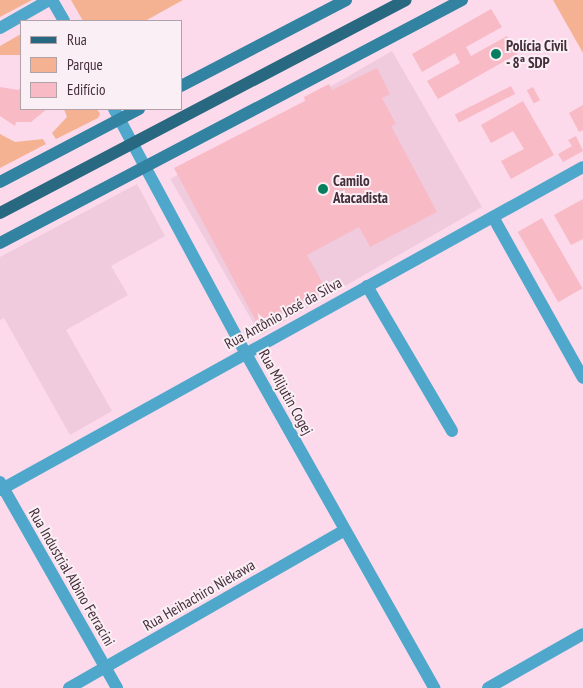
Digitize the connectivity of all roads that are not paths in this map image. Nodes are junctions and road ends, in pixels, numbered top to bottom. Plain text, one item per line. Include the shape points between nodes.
1 (51, 0) edge
2 (346, 0) edge
3 (405, 0) edge
4 (462, 0) edge
5 (63, 20) edge
6 (0, 28) edge
7 (182, 85) edge
8 (135, 110) edge
9 (117, 114) edge
10 (133, 143) junction
11 (146, 166) junction
12 (583, 167) edge
13 (0, 182) edge
14 (0, 213) edge
15 (493, 217) junction
16 (0, 243) edge
17 (367, 286) junction
18 (245, 352) junction
19 (583, 378) edge
20 (452, 432) dead end
21 (1, 487) edge
22 (345, 530) junction
23 (583, 634) edge
24 (105, 667) junction
25 (68, 688) edge
26 (117, 688) edge
27 (434, 688) edge
28 (488, 688) edge

1 - 5 street
1 - 6 street
2 - 7 street
3 - 10 main road
4 - 11 street
8 - 9 street
9 - 10 street, Rua Miljutin Cogej
9 - 13 street
10 - 11 street, Rua Miljutin Cogej
10 - 14 main road
11 - 16 street
11 - 18 street, Rua Miljutin Cogej
12 - 15 street, Rua Antônio José da Silva
15 - 17 street, Rua Antônio José da Silva
15 - 19 street
17 - 18 street, Rua Antônio José da Silva
17 - 20 street
18 - 21 street, Rua Antônio José da Silva
18 - 22 street, Rua Miljutin Cogej
21 - 24 street, Rua Industrial Albino Ferracini
22 - 24 street, Rua Heihachiro Niekawa
22 - 27 street, Rua Miljutin Cogej
23 - 28 street
24 - 25 street, Rua Heihachiro Niekawa
24 - 26 street, Rua Industrial Albino Ferracini

